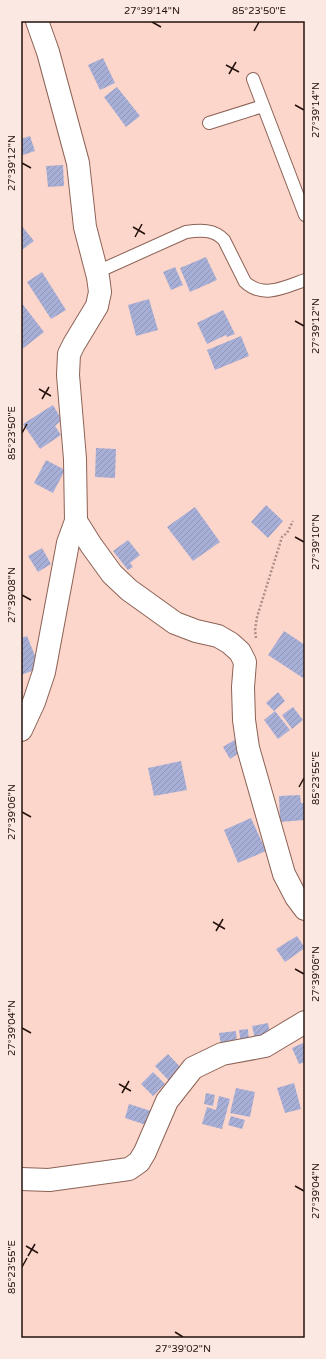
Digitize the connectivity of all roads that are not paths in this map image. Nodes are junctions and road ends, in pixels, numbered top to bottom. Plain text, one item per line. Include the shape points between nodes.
1 (38, 21) edge
2 (253, 79) dead end
3 (263, 106) junction
4 (210, 123) dead end
5 (305, 215) edge
6 (97, 272) junction
7 (305, 280) edge
8 (76, 521) junction
9 (21, 730) edge
10 (305, 909) edge
11 (305, 1022) edge
12 (21, 1179) edge

1 - 6 street via 78,163 85,227
2 - 3 lane
3 - 4 lane
3 - 5 lane
6 - 7 lane via 186,232 198,230 218,234 224,240 245,282 251,288 269,292
6 - 8 street via 100,292 97,306 69,354
8 - 9 street via 68,543 44,672
8 - 10 street via 112,574 129,590 175,623 218,636 240,652 245,662 244,720 248,748 284,874
11 - 12 street via 265,1046 222,1054 193,1068 167,1101 139,1162 129,1169 49,1180

